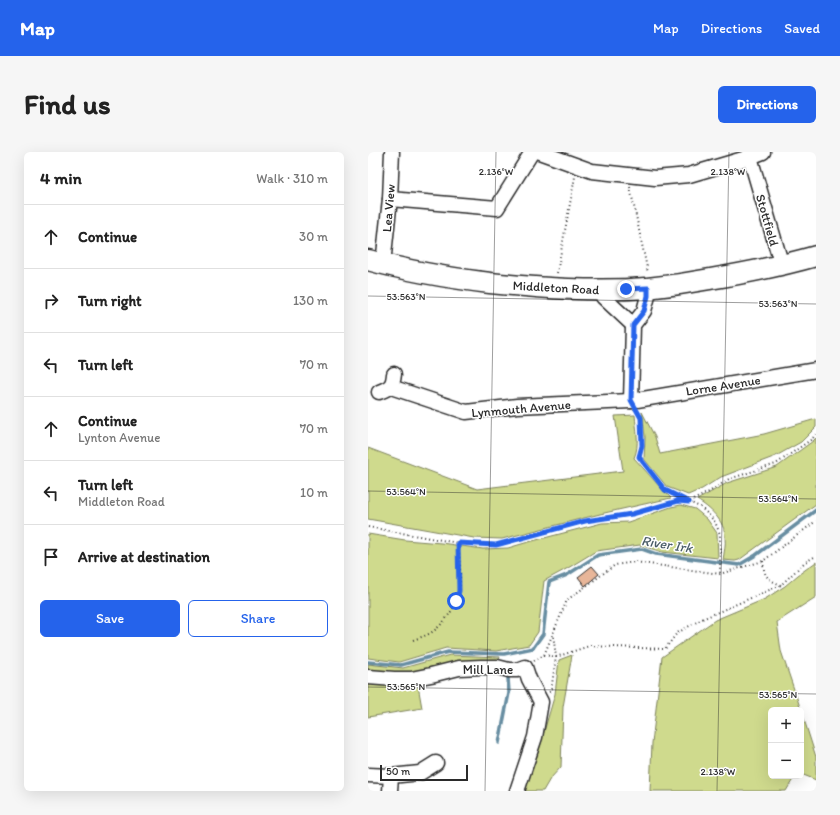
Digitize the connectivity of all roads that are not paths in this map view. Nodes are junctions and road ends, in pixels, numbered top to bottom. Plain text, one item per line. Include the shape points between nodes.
1 (392, 152) edge
2 (532, 152) edge
3 (539, 152) edge
4 (763, 152) edge
5 (750, 154) edge
6 (390, 199) junction
7 (816, 256) edge
8 (375, 262) edge
9 (782, 266) junction
10 (650, 288) junction
11 (602, 290) junction
12 (633, 325) junction
13 (816, 370) edge
14 (388, 384) dead end
15 (631, 400) junction
16 (368, 677) edge
17 (436, 763) dead end
18 (368, 775) edge
19 (391, 776) junction
20 (390, 791) edge
21 (517, 791) edge

1 - 6 street, Lea View
2 - 6 street via 497,208
3 - 5 street via 592,171 655,178 689,175
4 - 5 street
5 - 9 street, Stottfield
6 - 8 street, Lea View
7 - 9 main road, Middleton Road
8 - 11 main road, Middleton Road via 459,279 531,287
9 - 10 main road, Middleton Road
10 - 11 main road, Middleton Road
10 - 12 street via 644,311
11 - 12 street via 603,298
12 - 15 street
13 - 15 street, Lorne Avenue
14 - 15 street, Lynmouth Avenue via 466,412 517,406
16 - 21 street, Mill Lane via 412,678 459,668 498,667 517,670 525,667 528,679 541,702 535,737
17 - 19 street via 420,773
18 - 19 street
19 - 20 street

